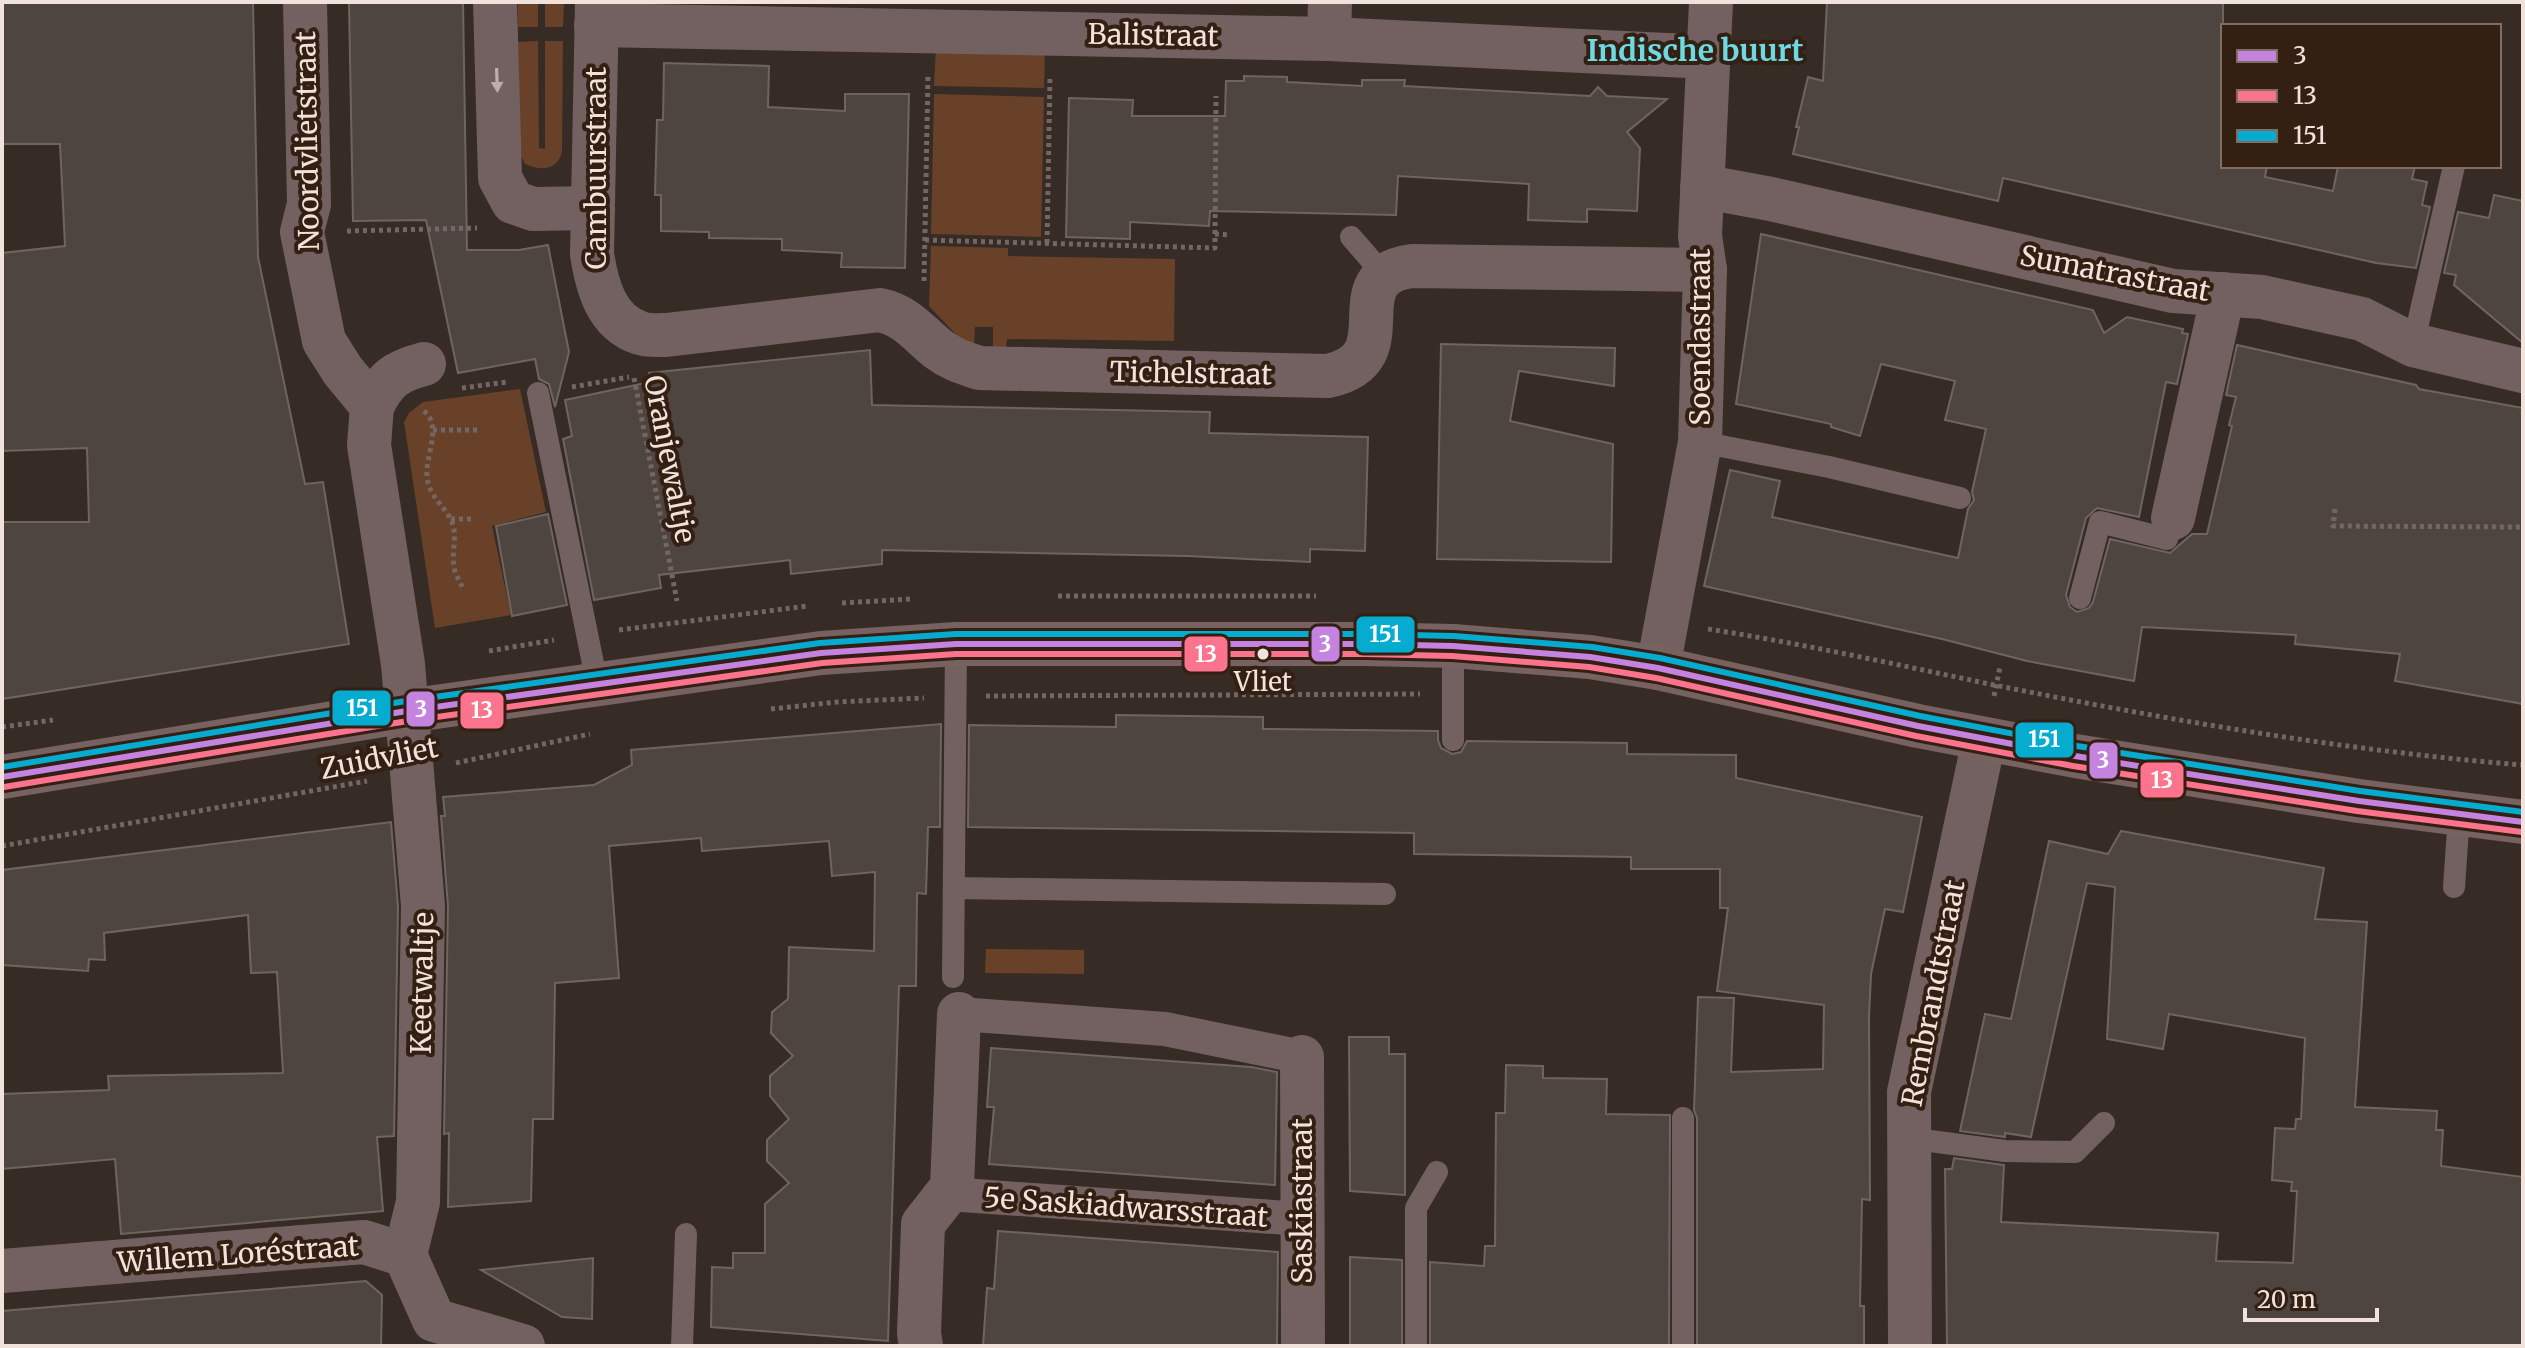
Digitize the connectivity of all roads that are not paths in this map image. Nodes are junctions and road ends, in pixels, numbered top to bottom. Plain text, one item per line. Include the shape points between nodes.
1 (305, 2) edge
2 (495, 2) edge
3 (1711, 2) edge
4 (596, 14) edge
5 (1330, 20) edge
6 (1028, 22) edge
7 (1709, 57) junction
8 (2454, 168) edge
9 (1702, 189) junction
10 (593, 208) junction
11 (1351, 237) dead end
12 (1705, 270) junction
13 (1384, 275) junction
14 (2223, 294) junction
15 (880, 310) joint
16 (2413, 345) junction
17 (424, 364) dead end
18 (2523, 371) edge
19 (538, 393) dead end
20 (372, 406) junction
21 (1700, 442) junction
22 (1960, 498) dead end
23 (2173, 518) joint
24 (2080, 598) dead end
25 (956, 644) junction
26 (1453, 646) junction
27 (1658, 668) junction
28 (597, 683) junction
29 (407, 711) junction
30 (1453, 740) dead end
31 (1984, 740) junction
32 (2, 777) edge
33 (2459, 815) junction
34 (2523, 822) edge
35 (2454, 887) dead end
36 (954, 888) junction
37 (1385, 894) dead end
38 (956, 995) junction
39 (1302, 1057) joint
40 (1683, 1118) dead end
41 (2104, 1123) dead end
42 (1908, 1138) junction
43 (1437, 1172) dead end
44 (952, 1187) junction
45 (1302, 1219) junction
46 (686, 1234) dead end
47 (405, 1255) junction
48 (2, 1271) edge
49 (431, 1333) edge
50 (523, 1346) edge
51 (682, 1346) edge
52 (921, 1346) edge
53 (1303, 1346) edge
54 (1416, 1346) edge
55 (1683, 1346) edge
56 (1910, 1346) edge

1 - 20 street, Noordvlietstraat via 309,204 302,232 324,341
2 -> 10 street via 500,178 513,202 533,209
3 - 7 street, Soendastraat
4 - 6 street, Balistraat via 929,30
4 - 10 street, Cambuurstraat
5 - 6 street, Balistraat
5 - 7 street, Balistraat
7 - 9 street, Soendastraat
8 - 16 lane
9 - 12 street, Soendastraat
9 - 14 street, Sumatrastraat via 1771,199 2173,291
10 - 15 street, Cambuurstraat via 598,288 609,309 642,334
11 - 13 lane
12 - 13 street via 1412,266
12 - 21 street, Soendastraat
13 - 15 street, Tichelstraat via 1371,299 1367,351 1360,363 1328,376 979,368 937,349 910,321
14 - 16 street, Sumatrastraat via 2362,319
14 - 23 street
16 - 18 street, Sumatrastraat
17 - 20 street via 401,370 383,384
19 - 28 lane
20 - 29 street via 369,445
21 - 22 lane
21 - 27 street, Soendastraat
23 - 24 lane via 2167,539 2100,522
25 - 26 main road
25 - 28 main road via 821,653
25 - 36 lane
26 - 27 main road
26 - 30 lane
27 - 31 main road
28 - 29 main road
29 - 32 main road
29 - 47 street, Keetwaltje via 423,906 418,1202
31 - 33 main road
31 - 42 street, Rembrandtstraat via 1909,1092
33 - 34 main road
33 - 35 lane
36 - 37 lane
36 - 38 lane
38 - 39 street
38 - 44 street
39 - 45 street, Saskiastraat
40 - 55 lane
41 - 42 lane via 2075,1152 2005,1151
42 - 56 street, Rembrandtstraat
43 - 54 lane via 1416,1208
44 - 45 street, 5e Saskiadwarsstraat via 962,1195
44 - 52 street via 923,1224
45 - 53 street, Saskiastraat
46 - 51 lane
47 - 48 street, Willem Loréstraat via 364,1242
47 - 49 street
49 - 50 street

